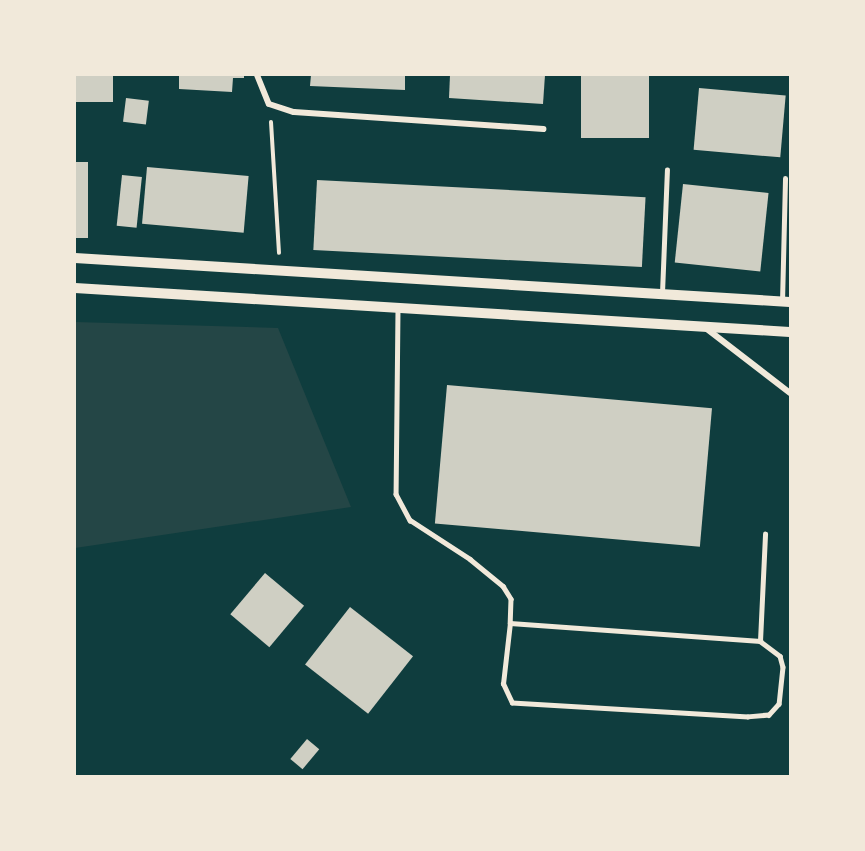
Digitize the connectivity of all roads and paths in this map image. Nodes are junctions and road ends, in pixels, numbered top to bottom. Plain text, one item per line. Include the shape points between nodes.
1 (257, 75) edge
2 (270, 104) junction
3 (543, 129) dead end
4 (667, 170) dead end
5 (785, 178) dead end
6 (75, 258) edge
7 (280, 271) junction
8 (75, 288) edge
9 (662, 293) junction
10 (786, 302) edge
11 (398, 310) junction
12 (706, 329) junction
13 (790, 332) edge
14 (790, 393) edge
15 (765, 534) dead end
16 (510, 623) junction
17 (760, 641) junction

1 - 2 street via 262,94
2 - 3 street via 294,112
2 - 7 path
4 - 9 lane
5 - 10 street
6 - 7 street
7 - 9 street
8 - 11 street
9 - 10 street
11 - 12 street
11 - 16 lane via 396,494 410,520 470,559 502,586 511,599
12 - 13 street
12 - 14 street
15 - 17 lane
16 - 17 lane
16 - 17 lane via 502,684 506,698 524,705 769,715 779,704 783,667 773,648

